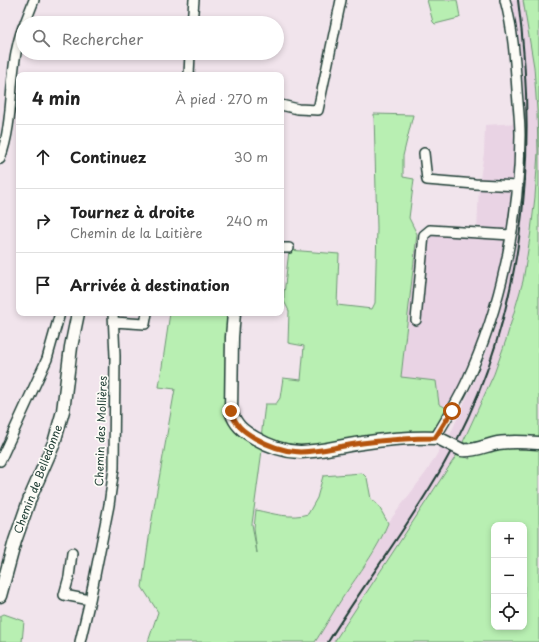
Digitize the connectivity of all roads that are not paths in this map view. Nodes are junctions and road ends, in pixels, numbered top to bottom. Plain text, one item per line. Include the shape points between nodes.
1 (34, 0) edge
2 (194, 0) edge
3 (341, 0) edge
4 (505, 0) edge
5 (28, 16) edge
6 (193, 16) edge
7 (16, 51) edge
8 (190, 60) edge
9 (189, 72) edge
10 (284, 106) edge
11 (424, 154) dead end
12 (0, 159) edge
13 (518, 186) junction
14 (511, 235) junction
15 (59, 316) edge
16 (77, 316) edge
17 (146, 316) edge
18 (234, 316) edge
19 (114, 318) edge
20 (416, 320) dead end
21 (437, 438) junction
22 (539, 443) edge
23 (0, 461) edge
24 (72, 553) dead end
25 (0, 596) edge
26 (90, 600) junction
27 (80, 642) edge

1 - 5 street
2 - 6 street
3 - 10 street via 318,110
4 - 13 street via 515,60 520,134
7 - 12 street via 9,123
8 - 9 street
11 - 13 street via 427,180
13 - 14 street
14 - 20 street via 430,230 424,235
14 - 21 street via 501,283 477,358
15 - 23 street via 47,359
16 - 25 main road, Chemin de Belledonne via 63,411 56,437 17,534
17 - 19 street via 145,324
18 - 21 main road via 231,411 234,421 246,433 280,450 300,453 361,443
19 - 26 street, Chemin des Mollières via 114,468
21 - 22 main road, bridge via 469,451 508,442
24 - 26 street via 64,595
26 - 27 street, Chemin des Mollières

